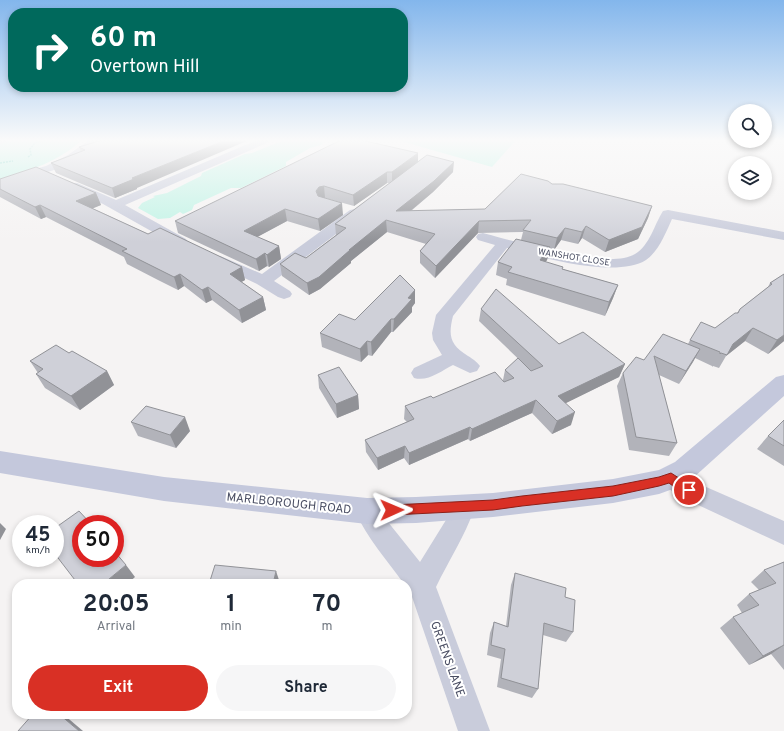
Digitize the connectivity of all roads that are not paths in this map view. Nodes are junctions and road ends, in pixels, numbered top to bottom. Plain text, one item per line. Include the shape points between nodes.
1 (33, 174) edge
2 (46, 174) edge
3 (186, 174) edge
4 (0, 183) edge
5 (367, 204) edge
6 (115, 205) junction
7 (340, 208) edge
8 (355, 213) junction
9 (172, 223) dead end
10 (158, 229) junction
11 (784, 236) edge
12 (483, 237) dead end
13 (504, 244) junction
14 (191, 247) edge
15 (210, 256) edge
16 (263, 281) junction
17 (284, 294) dead end
18 (453, 357) junction
19 (470, 366) dead end
20 (421, 373) dead end
21 (784, 383) edge
22 (0, 462) edge
23 (671, 478) junction
24 (463, 507) junction
25 (367, 511) junction
26 (784, 532) edge
27 (422, 587) junction
28 (474, 731) edge

1 - 4 street
2 - 6 street
3 - 6 street
5 - 8 street
6 - 10 street
7 - 8 street
8 - 16 street
9 - 10 street
10 - 14 street
11 - 13 street, WANSHOT CLOSE via 662,212 646,251 635,260 624,263 609,264 551,255
12 - 13 street, WANSHOT CLOSE
13 - 18 street via 445,315 441,324 441,338
15 - 16 street
16 - 17 street
18 - 19 street
18 - 20 street
21 - 23 main road, MARLBOROUGH ROAD via 696,461
22 - 25 main road, MARLBOROUGH ROAD via 164,489
23 - 24 main road, MARLBOROUGH ROAD via 613,491
23 - 26 street via 689,490
24 - 25 main road, MARLBOROUGH ROAD
24 - 27 street via 456,526
25 - 27 street, GREENS LANE
27 - 28 street, GREENS LANE

